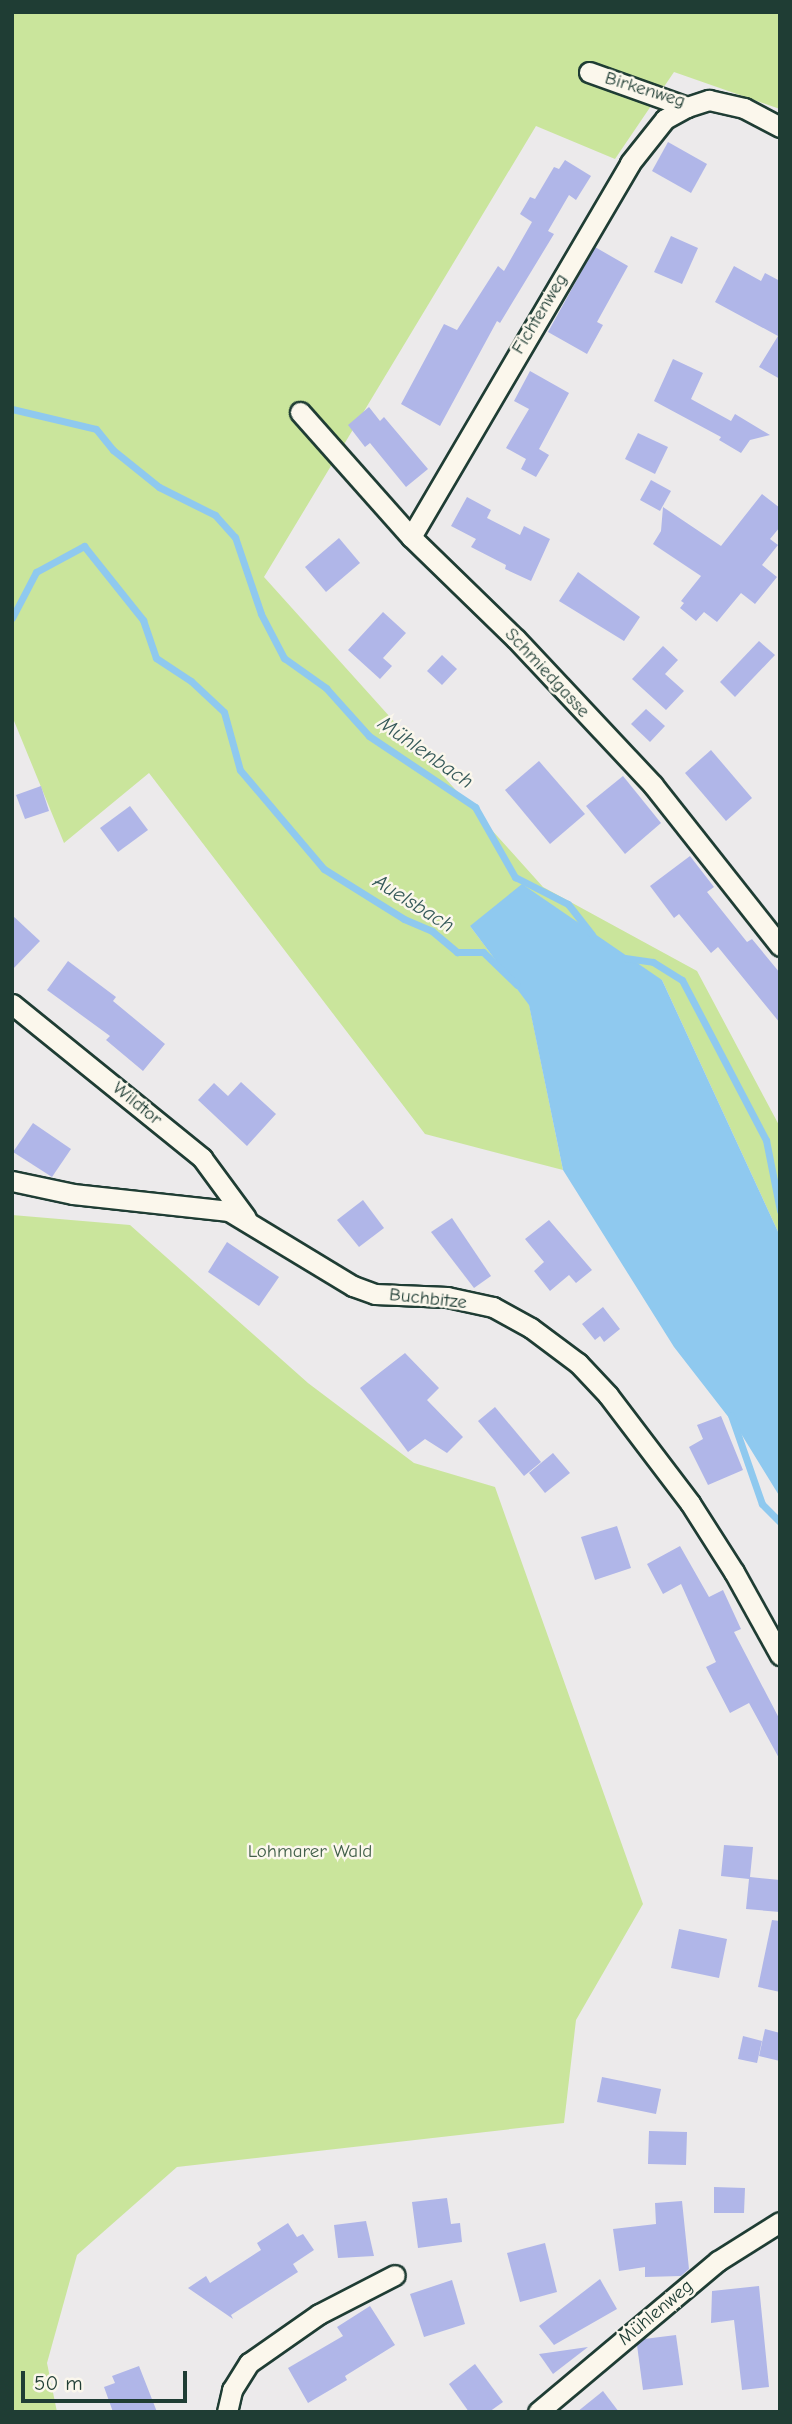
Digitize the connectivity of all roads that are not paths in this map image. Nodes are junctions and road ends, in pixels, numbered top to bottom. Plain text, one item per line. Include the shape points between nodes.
1 (589, 72) dead end
2 (687, 107) junction
3 (780, 127) edge
4 (300, 412) dead end
5 (411, 537) junction
6 (780, 946) edge
7 (12, 1004) edge
8 (12, 1181) edge
9 (247, 1219) junction
10 (780, 1656) edge
11 (780, 2222) edge
12 (396, 2275) dead end
13 (228, 2412) edge
14 (538, 2412) edge

1 - 2 street, Birkenweg
2 - 3 street, Birkenweg via 709,100 744,108
2 - 5 street, Fichtenweg via 664,120 630,163
4 - 5 street, Schmiedgasse
5 - 6 street, Schmiedgasse via 516,639 653,785
7 - 9 street, Wildtor via 202,1158
8 - 9 street, Buchbitze via 72,1194 229,1210
9 - 10 street, Buchbitze via 353,1286 375,1294 447,1297 493,1307 578,1363 690,1503
11 - 14 street, Mühlenweg via 718,2262
12 - 13 street via 319,2314 249,2363 232,2390

